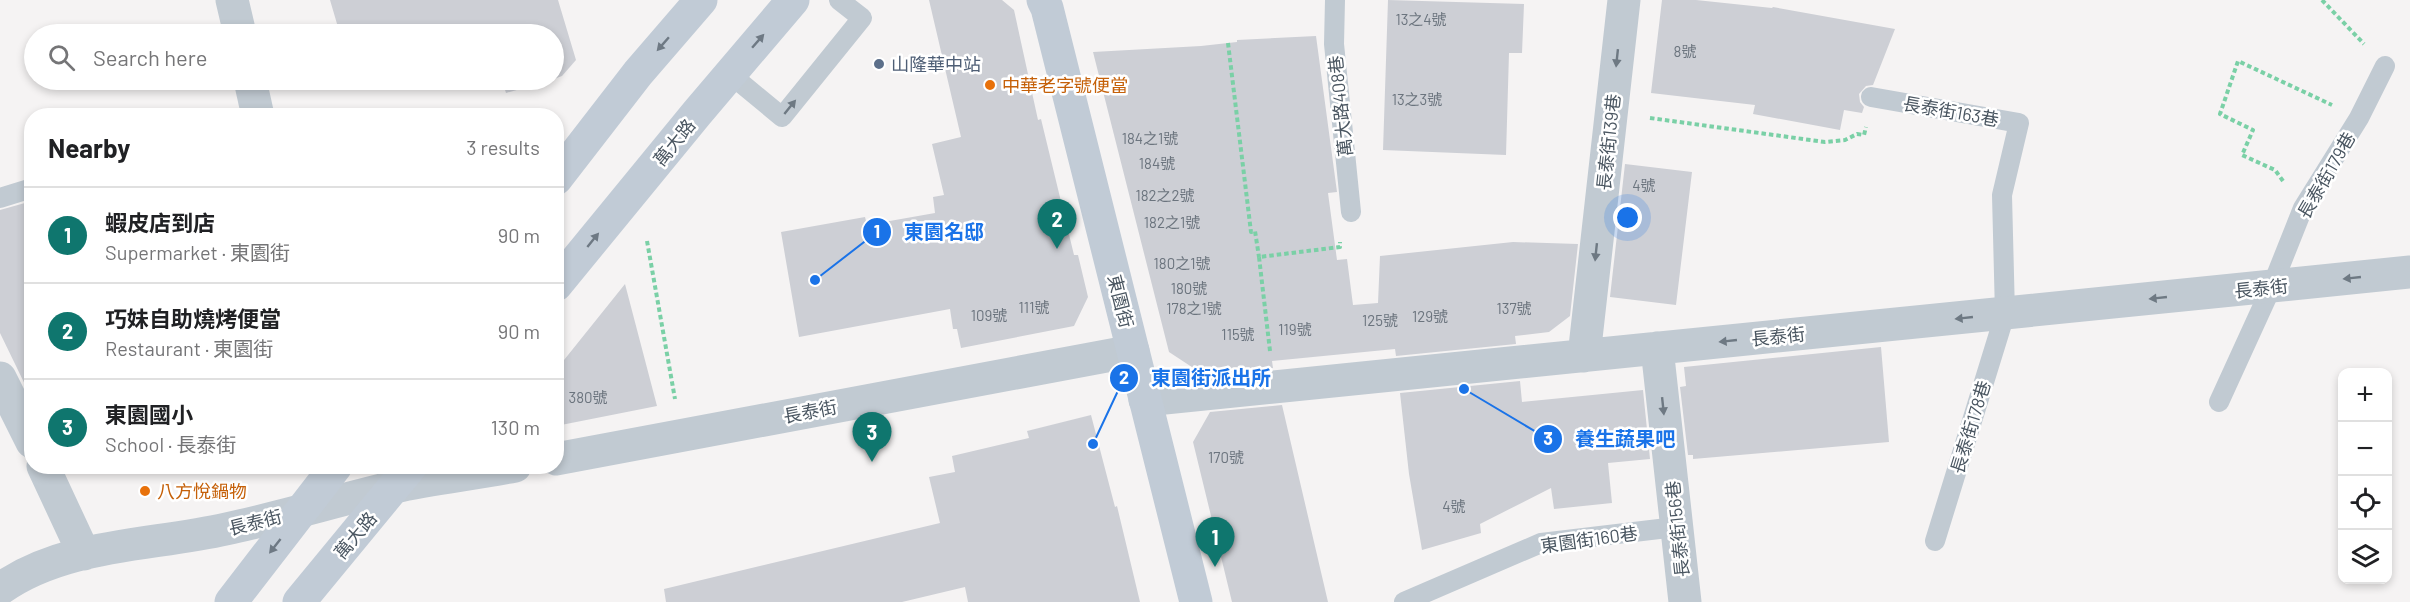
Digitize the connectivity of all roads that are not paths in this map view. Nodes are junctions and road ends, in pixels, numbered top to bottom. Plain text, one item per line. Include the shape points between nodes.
1 (232, 0) edge
2 (701, 0) edge
3 (794, 0) edge
4 (839, 0) edge
5 (1043, 0) edge
6 (1335, 0) edge
7 (1624, 0) edge
8 (238, 24) edge
9 (2385, 66) dead end
10 (730, 74) junction
11 (252, 90) edge
12 (1871, 97) road end
13 (256, 108) edge
14 (564, 169) edge
15 (24, 190) edge
16 (0, 198) edge
17 (1351, 212) dead end
18 (2410, 272) edge
19 (564, 275) edge
20 (2272, 286) junction
21 (2005, 314) junction
22 (1657, 348) junction
23 (1133, 351) junction
24 (1584, 356) junction
25 (0, 378) edge
26 (1145, 399) junction
27 (2218, 402) dead end
28 (24, 426) edge
29 (564, 457) edge
30 (47, 474) edge
31 (330, 474) edge
32 (434, 474) edge
33 (403, 477) edge
34 (303, 510) junction
35 (1676, 527) junction
36 (1935, 541) dead end
37 (84, 554) junction
38 (0, 589) edge
39 (231, 602) edge
40 (299, 602) edge
41 (1196, 602) edge
42 (1404, 602) edge
43 (1685, 602) edge

1 - 8 street
2 -> 14 main road
10 -> 3 main road, 萬大路
10 -> 4 lane via 782,117 862,18
5 - 23 main road, 東園街
6 - 17 lane, 萬大路408巷 via 1334,44
7 -> 24 street, 長泰街139巷
9 - 20 lane, 長泰街179巷 via 2359,118 2303,208
19 -> 10 main road, 萬大路
11 - 13 street
12 - 21 lane, 長泰街163巷 via 2019,123 2002,195
15 - 16 lane
18 -> 20 street, 長泰街
20 -> 21 street, 長泰街
20 - 27 lane, 長泰街179巷
21 -> 22 street, 長泰街
21 - 36 lane, 長泰街178巷
22 - 24 street, 長泰街
22 -> 35 street, 長泰街156巷
23 - 26 main road, 東園街
23 - 29 street, 長泰街
24 - 26 street, 長泰街
25 - 28 street
26 - 41 main road, 東園街
30 - 37 street
31 - 34 main road
32 - 33 street, 長泰街
33 - 34 street, 長泰街
33 - 40 main road, 萬大路
34 - 37 street, 長泰街 via 225,530
34 -> 39 main road
35 - 42 lane, 東園街160巷 via 1540,543
35 - 43 street, 長泰街156巷
37 - 38 street, 長泰街 via 49,562

